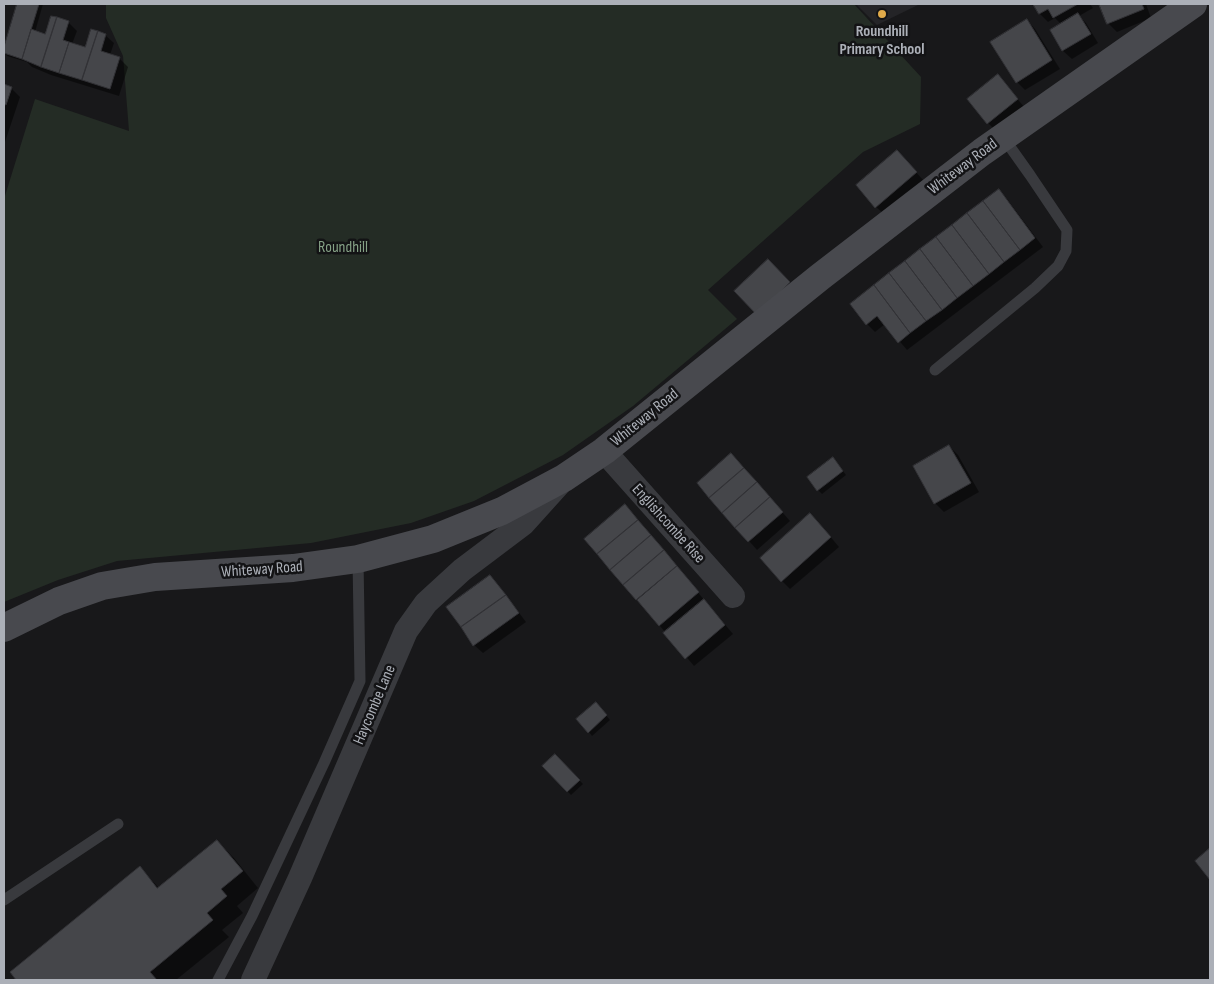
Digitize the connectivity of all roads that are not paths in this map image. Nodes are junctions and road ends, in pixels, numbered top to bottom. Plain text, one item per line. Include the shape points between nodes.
1 (1193, 4) edge
2 (1003, 137) junction
3 (934, 370) dead end
4 (604, 451) junction
5 (564, 478) junction
6 (358, 559) junction
7 (733, 596) dead end
8 (4, 628) edge
9 (118, 824) dead end
10 (4, 900) edge
11 (218, 980) edge
12 (253, 980) edge

1 - 2 street, Whiteway Road
2 - 3 lane via 1067,230 1066,251 1058,266 1035,288
2 - 4 street, Whiteway Road via 820,277
4 - 5 street, Whiteway Road
4 - 7 street, Englishcombe Rise
5 - 6 street, Whiteway Road via 502,511 433,538
5 - 12 street, Haycombe Lane via 523,524 462,570 426,604 406,630
6 - 8 street, Whiteway Road via 293,568 155,577 102,586 59,601
6 - 11 lane via 360,681 252,916
9 - 10 lane

